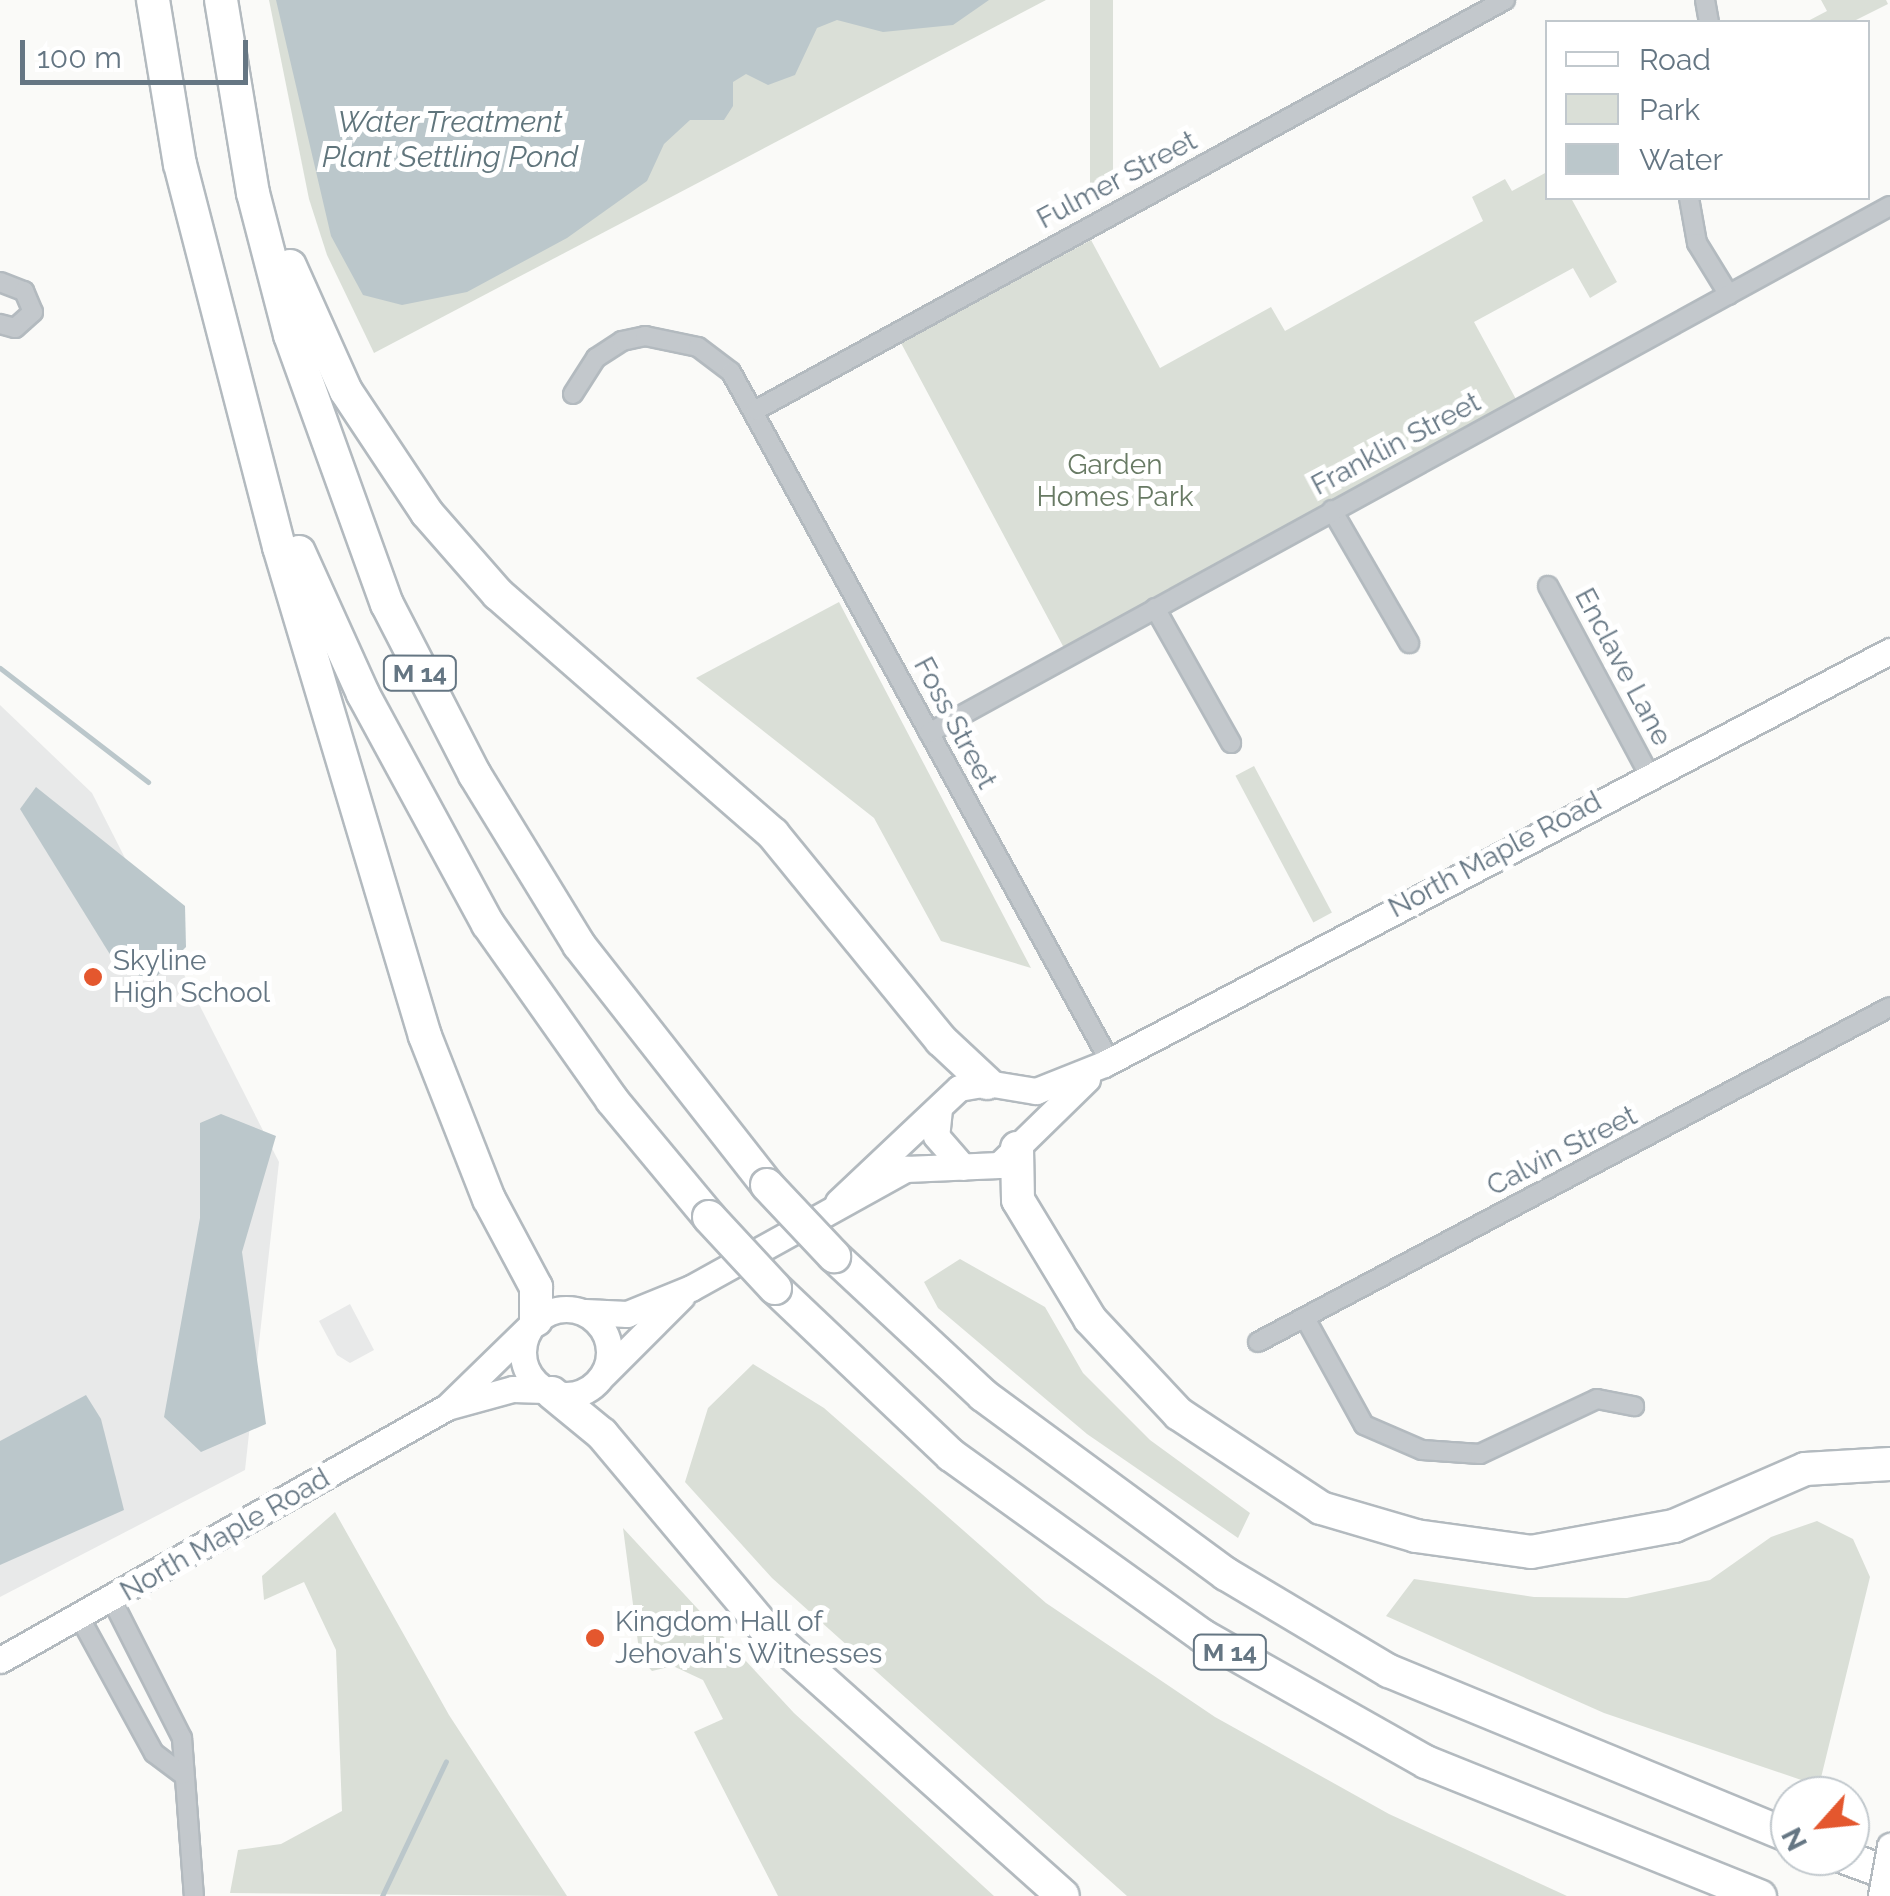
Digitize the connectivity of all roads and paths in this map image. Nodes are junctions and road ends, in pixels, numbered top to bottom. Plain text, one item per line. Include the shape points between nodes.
1 (153, 0) edge
2 (221, 0) edge
3 (1505, 0) edge
4 (234, 84) junction
5 (1689, 200) edge
6 (1890, 206) edge
7 (0, 282) edge
8 (1728, 294) junction
9 (0, 324) edge
10 (225, 356) junction
11 (573, 394) dead end
12 (756, 410) junction
13 (1332, 510) junction
14 (1548, 586) dead end
15 (1156, 608) junction
16 (1409, 643) dead end
17 (1890, 652) edge
18 (928, 733) junction
19 (1231, 743) dead end
20 (1650, 774) junction
21 (1890, 1007) edge
22 (1106, 1062) junction
23 (994, 1086) junction
24 (939, 1108) junction
25 (1017, 1146) junction
26 (963, 1167) junction
27 (838, 1202) junction
28 (690, 1288) junction
29 (585, 1312) junction
30 (1306, 1318) junction
31 (534, 1322) junction
32 (1258, 1342) dead end
33 (604, 1374) junction
34 (549, 1391) junction
35 (1634, 1406) dead end
36 (447, 1407) junction
37 (1890, 1464) edge
38 (112, 1600) junction
39 (80, 1618) junction
40 (0, 1660) edge
41 (183, 1775) junction
42 (1770, 1828) edge
43 (1890, 1846) edge
44 (194, 1896) edge
45 (1064, 1896) edge
46 (1760, 1896) edge
47 (1882, 1896) edge

1 - 10 highway, M 14 via 180,164
2 - 4 highway, M 14
3 - 12 street, Fulmer Street
4 - 23 highway via 314,329 346,391 427,513 498,594 773,834 941,1040
4 - 42 highway, M 14, bridge via 253,193 290,335 346,500 426,684 579,945 767,1185 983,1395 1226,1574 1389,1670
5 - 8 street via 1697,243
6 - 8 street, Franklin Street
7 - 9 street via 24,291 33,312 15,328
8 - 13 street, Franklin Street
10 - 31 highway via 424,1036 488,1199 536,1287
10 - 46 highway, M 14, bridge via 305,566 428,822 535,994 709,1218 774,1288 951,1454 1203,1636 1426,1762
11 - 12 street, Foss Street via 596,358 645,336 698,347 731,372
12 - 18 street, Foss Street
13 - 15 street, Franklin Street
13 - 16 street
14 - 20 street, Enclave Lane
15 - 18 street, Franklin Street
15 - 19 street
17 - 20 main road, North Maple Road
18 - 22 street, Foss Street
20 - 22 main road, North Maple Road
21 - 30 street, Calvin Street
22 - 23 main road, North Maple Road via 1049,1088
22 - 25 main road, North Maple Road
23 - 24 main road, North Maple Road via 958,1088
23 - 25 main road via 1022,1120
24 - 26 main road via 936,1136
24 - 27 main road, North Maple Road
25 - 26 main road, North Maple Road via 988,1169
25 - 37 highway via 1018,1200 1090,1318 1179,1414 1321,1508 1454,1544 1531,1552 1674,1526 1806,1469
26 - 27 main road, North Maple Road via 906,1170
27 - 28 main road, North Maple Road
28 - 29 main road, North Maple Road via 627,1314
28 - 33 main road, North Maple Road
29 - 31 main road via 559,1308
29 - 33 main road via 606,1332
30 - 32 street, Calvin Street
30 - 35 street via 1364,1425 1422,1450 1480,1454 1596,1399
31 - 34 main road via 524,1360
31 - 36 main road, North Maple Road
33 - 34 main road via 582,1393
34 - 36 main road, North Maple Road via 513,1389
34 - 45 highway via 602,1434 769,1634
36 - 38 main road, North Maple Road
38 - 39 main road, North Maple Road
38 - 41 street via 182,1738
39 - 40 main road, North Maple Road
39 - 41 street via 154,1752
41 - 44 street
43 - 47 main road, bridge

